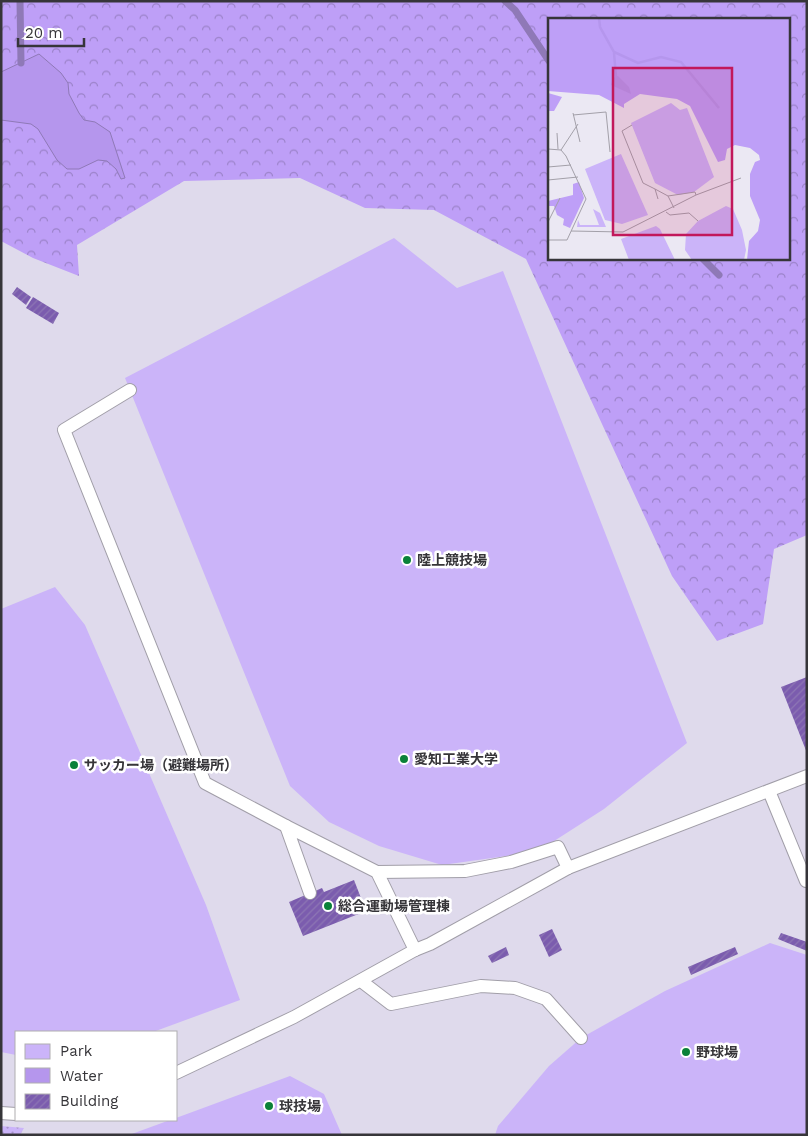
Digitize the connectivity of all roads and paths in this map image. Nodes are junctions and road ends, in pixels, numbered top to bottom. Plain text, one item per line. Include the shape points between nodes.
1 (130, 390) dead end
2 (807, 776) edge
3 (769, 791) junction
4 (286, 826) junction
5 (568, 868) junction
6 (377, 872) junction
7 (806, 881) edge
8 (310, 893) dead end
9 (415, 950) junction
10 (361, 981) junction
11 (581, 1038) dead end
12 (178, 1072) edge
13 (1, 1113) edge
14 (15, 1114) edge

1 - 4 lane via 64,430 205,783
2 - 3 lane
3 - 5 lane
3 - 7 lane
4 - 6 lane
4 - 8 lane
5 - 6 lane via 558,847 511,862 465,871
5 - 9 lane
6 - 9 lane
9 - 10 lane
10 - 11 lane via 390,1004 481,986 515,988 546,999
10 - 12 lane
13 - 14 lane

